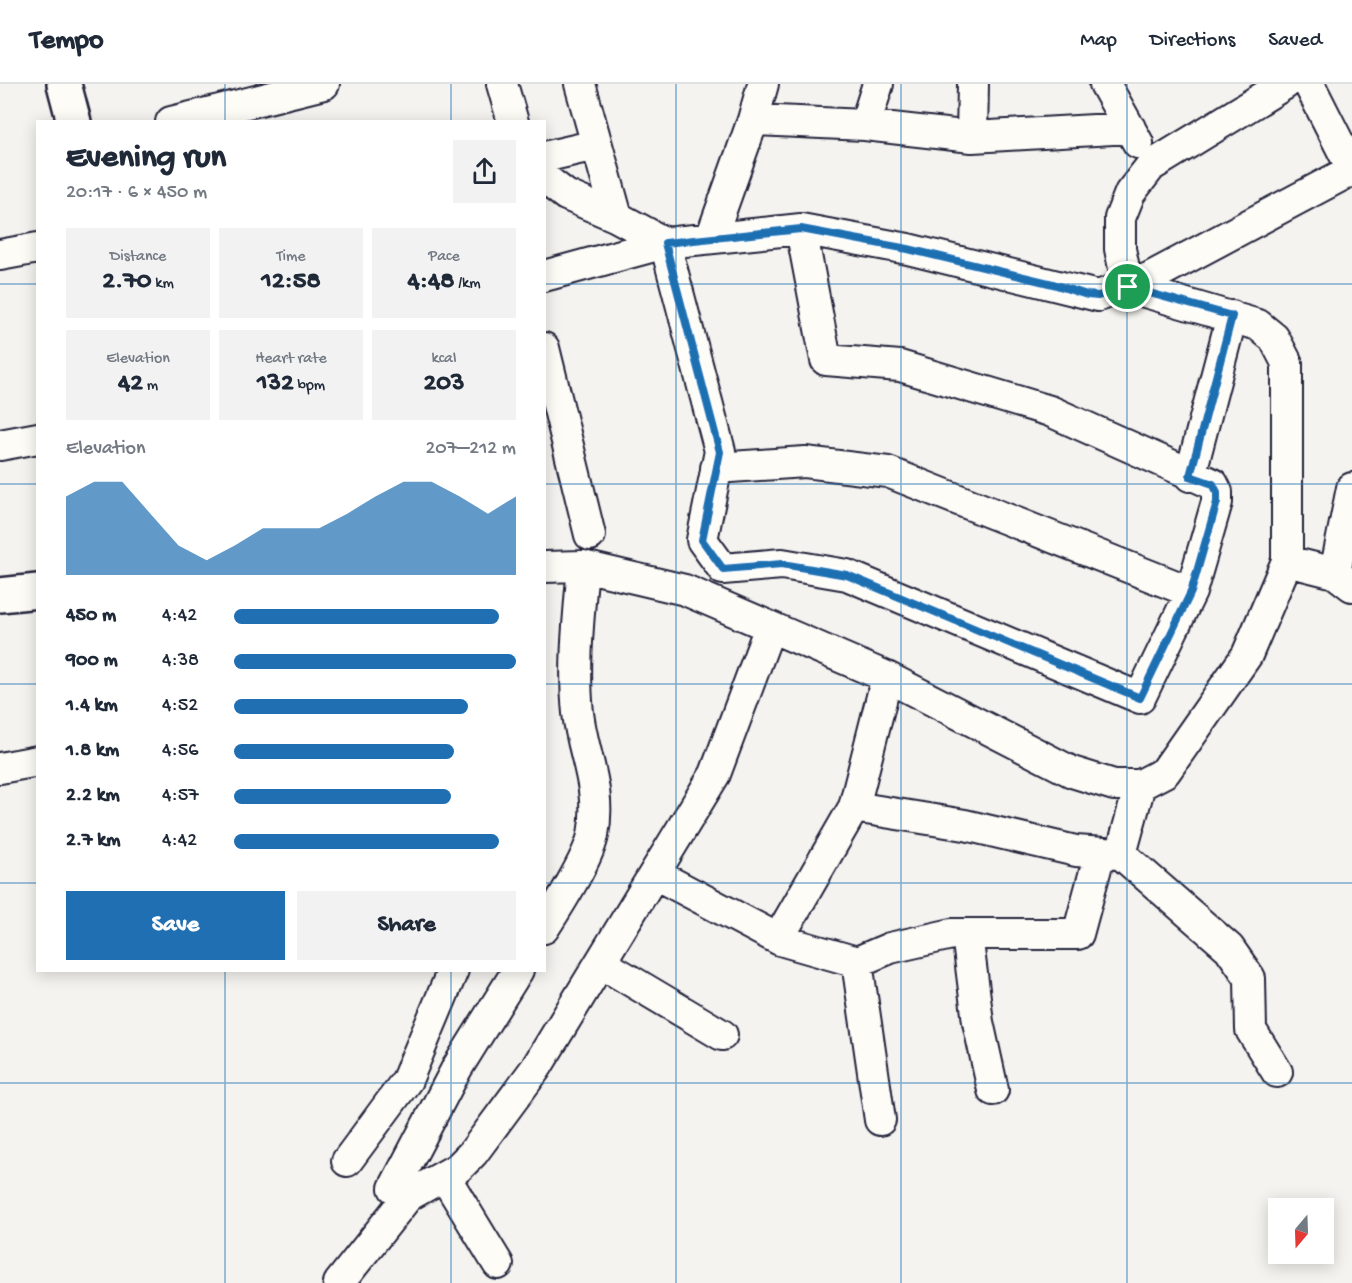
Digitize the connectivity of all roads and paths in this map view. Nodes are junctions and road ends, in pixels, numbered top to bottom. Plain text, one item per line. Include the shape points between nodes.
1 (64, 84) edge
2 (324, 84) edge
3 (502, 84) edge
4 (580, 84) edge
5 (762, 84) edge
6 (878, 84) edge
7 (973, 84) edge
8 (1105, 84) edge
9 (1285, 84) edge
10 (1309, 84) edge
11 (73, 120) edge
12 (179, 120) edge
13 (512, 120) edge
14 (753, 120) junction
15 (865, 125) junction
16 (1130, 128) junction
17 (972, 137) junction
18 (596, 145) junction
19 (546, 157) edge
20 (1151, 166) junction
21 (1352, 169) edge
22 (546, 180) edge
23 (617, 217) junction
24 (801, 229) junction
25 (711, 238) junction
26 (665, 243) junction
27 (36, 248) edge
28 (0, 255) edge
29 (546, 275) edge
30 (1115, 291) junction
31 (1232, 316) junction
32 (546, 363) edge
33 (552, 409) edge
34 (36, 438) edge
35 (0, 446) edge
36 (716, 468) junction
37 (1190, 476) junction
38 (1352, 488) edge
39 (590, 535) dead end
40 (1287, 561) junction
41 (583, 566) junction
42 (546, 567) edge
43 (1344, 579) edge
44 (36, 591) edge
45 (1191, 592) junction
46 (0, 595) edge
47 (770, 627) junction
48 (887, 677) junction
49 (36, 761) edge
50 (0, 768) edge
51 (1140, 785) junction
52 (854, 807) junction
53 (1110, 854) junction
54 (655, 874) junction
55 (546, 925) edge
56 (967, 934) junction
57 (777, 939) junction
58 (857, 962) junction
59 (601, 963) junction
60 (452, 972) edge
61 (517, 972) edge
62 (722, 1035) dead end
63 (1277, 1072) dead end
64 (993, 1090) dead end
65 (880, 1120) dead end
66 (346, 1161) dead end
67 (445, 1177) junction
68 (408, 1196) junction
69 (498, 1264) dead end
70 (339, 1283) edge

1 - 11 street
2 - 12 street
3 - 13 street
4 - 18 street
5 - 14 street
6 - 15 street
7 - 17 street
8 - 16 street
9 - 20 street
10 - 21 street
14 - 15 street
14 - 25 street
15 - 17 street
16 - 17 street
16 - 20 street
18 - 19 street
18 - 23 street
20 - 30 street via 1130,193 1120,218
21 - 30 street
22 - 23 street via 566,195
23 - 26 street
24 - 25 street
24 - 30 street
24 - 37 street via 826,360 900,366 1050,411
25 - 26 street
26 - 29 street
26 - 36 street via 720,452
27 - 28 street
30 - 31 street
31 - 37 street
31 - 40 street via 1266,331 1287,363
32 - 33 street
33 - 39 street
34 - 35 street
36 - 45 street via 805,462 888,472
36 - 45 street via 702,540 723,569 782,564 847,575 1140,698
37 - 45 street via 1213,484 1217,492
38 - 43 street
40 - 43 street
40 - 51 street via 1247,656 1165,772
41 - 42 street
41 - 47 street via 685,590
41 - 55 street via 577,646 578,714 595,783 593,836
44 - 46 street
47 - 48 street
47 - 54 street via 715,774
48 - 51 street via 1072,772 1114,785
48 - 52 street
49 - 50 street
51 - 53 street
52 - 53 street via 965,825 1076,851
52 - 57 street
53 - 56 street via 1078,934
53 - 63 street via 1229,948 1250,978 1251,1030
54 - 57 street
54 - 59 street
56 - 58 street via 890,948
56 - 64 street via 976,1011
57 - 58 street
58 - 65 street
59 - 62 street
59 - 67 street via 536,1068 473,1153
60 - 66 street via 407,1080
61 - 68 street via 457,1068 394,1188
67 - 68 street
67 - 69 street
68 - 70 street

